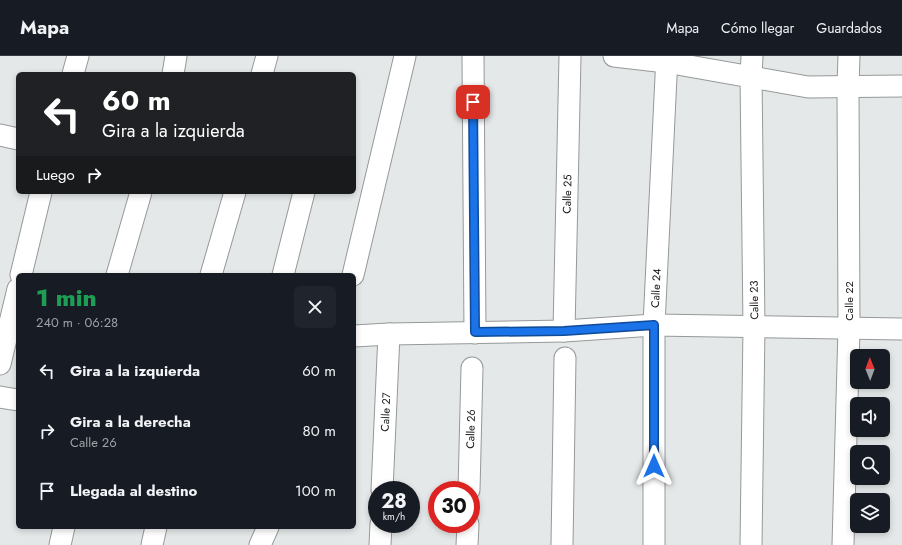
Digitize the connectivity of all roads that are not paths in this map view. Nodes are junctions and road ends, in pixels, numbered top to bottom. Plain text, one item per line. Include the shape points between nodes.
1 (78, 56) edge
2 (176, 56) edge
3 (267, 56) edge
4 (405, 56) edge
5 (473, 56) edge
6 (570, 56) edge
7 (614, 56) edge
8 (752, 56) edge
9 (849, 56) edge
10 (667, 59) edge
11 (74, 72) edge
12 (173, 72) edge
13 (263, 72) edge
14 (751, 77) junction
15 (848, 86) junction
16 (902, 86) edge
17 (0, 135) edge
18 (16, 139) edge
19 (41, 194) edge
20 (140, 194) edge
21 (234, 194) edge
22 (303, 194) edge
23 (21, 273) edge
24 (118, 273) edge
25 (212, 273) edge
26 (284, 273) edge
27 (353, 273) edge
28 (16, 297) edge
29 (654, 325) junction
30 (754, 327) junction
31 (849, 328) junction
32 (902, 329) edge
33 (564, 331) junction
34 (475, 332) junction
35 (389, 334) junction
36 (356, 336) edge
37 (565, 358) dead end
38 (0, 364) edge
39 (472, 368) dead end
40 (0, 398) edge
41 (16, 400) edge
42 (382, 481) edge
43 (469, 481) edge
44 (64, 529) edge
45 (156, 529) edge
46 (267, 529) edge
47 (381, 533) edge
48 (468, 533) edge
49 (60, 545) edge
50 (152, 545) edge
51 (260, 545) edge
52 (380, 545) edge
53 (467, 545) edge
54 (562, 545) edge
55 (654, 545) edge
56 (751, 545) edge
57 (843, 545) edge

1 - 11 street
2 - 12 street
3 - 13 street
4 - 27 street
5 - 34 street
6 - 33 street, Calle 25
7 - 10 street
8 - 14 street, Calle 23
9 - 15 street, Calle 22
10 - 14 street
10 - 29 street, Calle 24
14 - 15 street via 808,87
14 - 30 street, Calle 23
15 - 16 street
15 - 31 street, Calle 22
17 - 18 street
19 - 23 street
20 - 24 street
21 - 25 street
22 - 26 street
28 - 38 street
29 - 30 street
29 - 33 street
29 - 55 street, Calle 24
30 - 31 street
30 - 56 street, Calle 23
31 - 32 street
31 - 57 street, Calle 22
33 - 34 street
34 - 35 street
35 - 36 street
35 - 42 street, Calle 27
37 - 54 street
39 - 43 street, Calle 26
40 - 41 street
44 - 49 street
45 - 50 street
46 - 51 street
47 - 52 street
48 - 53 street

